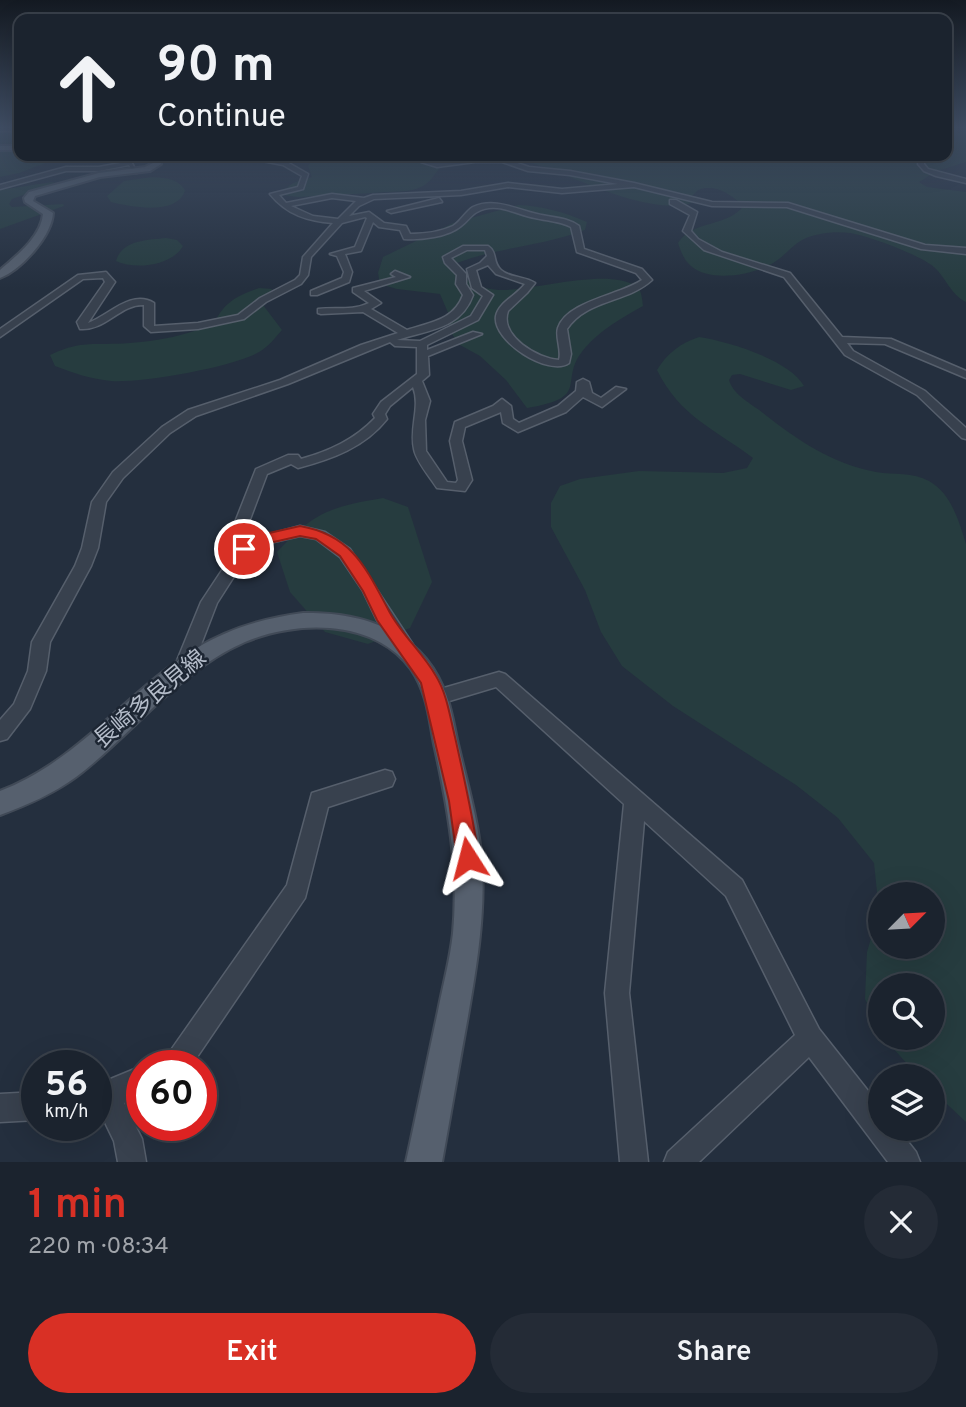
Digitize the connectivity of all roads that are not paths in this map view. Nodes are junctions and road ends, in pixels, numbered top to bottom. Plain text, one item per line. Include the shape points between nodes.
1 (77, 181) edge
2 (304, 181) edge
3 (614, 181) edge
4 (634, 185) junction
5 (376, 187) dead end
6 (663, 193) junction
7 (441, 194) junction
8 (389, 195) junction
9 (346, 196) junction
10 (364, 200) junction
11 (285, 205) junction
12 (391, 211) dead end
13 (369, 215) junction
14 (341, 221) junction
15 (966, 251) edge
16 (493, 257) junction
17 (396, 274) dead end
18 (0, 275) edge
19 (314, 293) dead end
20 (366, 310) junction
21 (321, 312) dead end
22 (0, 334) edge
23 (407, 334) junction
24 (477, 334) dead end
25 (839, 340) junction
26 (422, 344) junction
27 (365, 347) junction
28 (421, 357) junction
29 (966, 375) edge
30 (416, 380) junction
31 (620, 388) dead end
32 (966, 435) edge
33 (244, 549) junction
34 (410, 654) junction
35 (183, 668) junction
36 (436, 697) junction
37 (0, 733) edge
38 (384, 779) dead end
39 (635, 802) junction
40 (0, 803) edge
41 (810, 1038) junction
42 (186, 1050) edge
43 (21, 1106) edge
44 (0, 1108) edge
45 (112, 1115) edge
46 (132, 1162) edge
47 (424, 1162) edge
48 (634, 1162) edge
49 (678, 1162) edge
50 (906, 1162) edge

1 - 18 main road via 28,198 48,214 48,223
2 - 11 street via 301,188 274,194
3 - 4 street
4 - 6 street
4 - 7 street via 575,191 508,185
5 - 9 street
6 - 15 street via 726,206 788,205 906,243
6 - 25 street via 694,214 687,231 695,240 787,275
7 - 8 street
7 - 12 street via 439,201
8 - 10 street
8 - 13 street via 375,204
9 - 10 street
9 - 11 street
10 - 14 street
11 - 14 street via 315,220
13 - 14 street
13 - 16 street via 415,237 456,227 476,209 509,207 570,223 575,226 580,250 639,271 647,280 572,314 562,329 564,363 554,365 526,351 502,327 500,316 530,283 498,273
13 - 19 street via 358,249 337,253 348,272 346,280
14 - 22 street via 307,257 298,282 226,322 151,329 149,303 143,301 84,327 82,322 110,282 106,275 97,275 69,284
16 - 23 street via 488,248 475,246 447,257 462,274 461,284 468,295 465,305 452,318
16 - 26 street via 471,269 477,288 488,295 475,318
17 - 20 street via 406,277 356,290 376,303
20 - 21 street
20 - 23 street
23 - 27 street
24 - 28 street
25 - 29 street via 887,341
25 - 32 street via 862,362 921,393
26 - 27 street via 405,341
26 - 28 street
27 - 37 street via 177,420 118,475 99,502 90,548 41,642 37,671 21,709
28 - 30 street via 423,375
30 - 31 street via 425,401 419,420 420,451 442,485 460,488 465,480 456,441 459,425 497,409 502,402 507,420 518,428 562,409 582,392 583,382 587,395 602,402
30 - 33 street via 385,404 375,427 341,451 298,464 293,457 261,472 239,530
33 - 34 street via 300,531 332,541 370,589
33 - 35 street via 209,602
34 - 35 main road, 長崎多良見線 via 377,632 356,625 294,621 237,637
34 - 36 main road, 長崎多良見線
35 - 40 main road, 長崎多良見線 via 118,730 83,756 40,785
36 - 39 street via 499,679
36 - 47 main road, 長崎多良見線 via 468,858 468,926
38 - 42 street via 319,800 296,890
39 - 41 street via 734,888
39 - 48 street via 617,993
41 - 49 street
41 - 50 street
43 - 44 street
45 - 46 street via 128,1139

